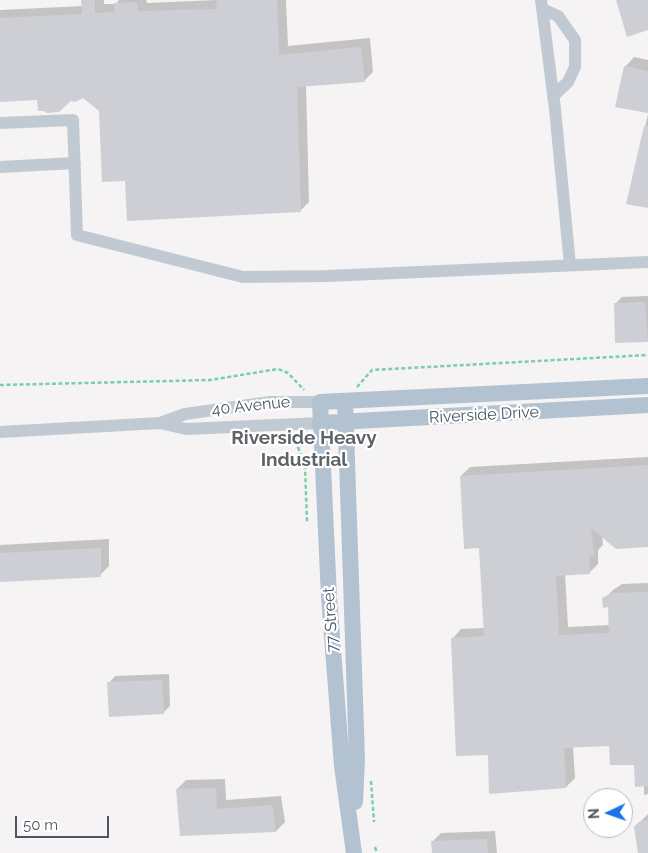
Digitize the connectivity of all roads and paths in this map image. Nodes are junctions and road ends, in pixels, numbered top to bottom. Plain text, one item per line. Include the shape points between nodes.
1 (542, 4) edge
2 (553, 96) junction
3 (0, 123) edge
4 (75, 163) junction
5 (0, 167) edge
6 (648, 262) edge
7 (570, 265) junction
8 (648, 355) edge
9 (0, 385) edge
10 (648, 386) edge
11 (356, 389) dead end
12 (304, 390) dead end
13 (320, 402) junction
14 (345, 402) junction
15 (648, 405) edge
16 (346, 422) junction
17 (160, 423) junction
18 (320, 423) junction
19 (0, 432) edge
20 (305, 436) dead end
21 (307, 522) dead end
22 (354, 845) edge
23 (375, 847) dead end
24 (376, 853) edge

1 - 2 street
1 - 2 street via 558,16 575,40 575,67 568,82
2 - 7 street
3 - 4 street via 73,120
4 - 5 street
4 - 7 street via 78,235 243,277
6 - 7 street
8 - 11 path via 372,370
9 - 12 path via 210,380 278,369 288,373
10 - 14 main road, Riverside Drive
13 - 14 main road, 40 Avenue
13 - 17 street, 40 Avenue via 270,402 185,414
13 - 18 main road, 77 Street
14 - 16 main road, 77 Street
15 - 16 main road, Riverside Drive
16 - 18 main road, Riverside Drive
16 - 22 main road, 77 Street via 357,759
17 - 18 street, 40 Avenue via 186,429
17 - 19 street, 40 Avenue
18 - 22 main road, 77 Street via 342,766
20 - 21 path via 298,447 305,466
23 - 24 path

